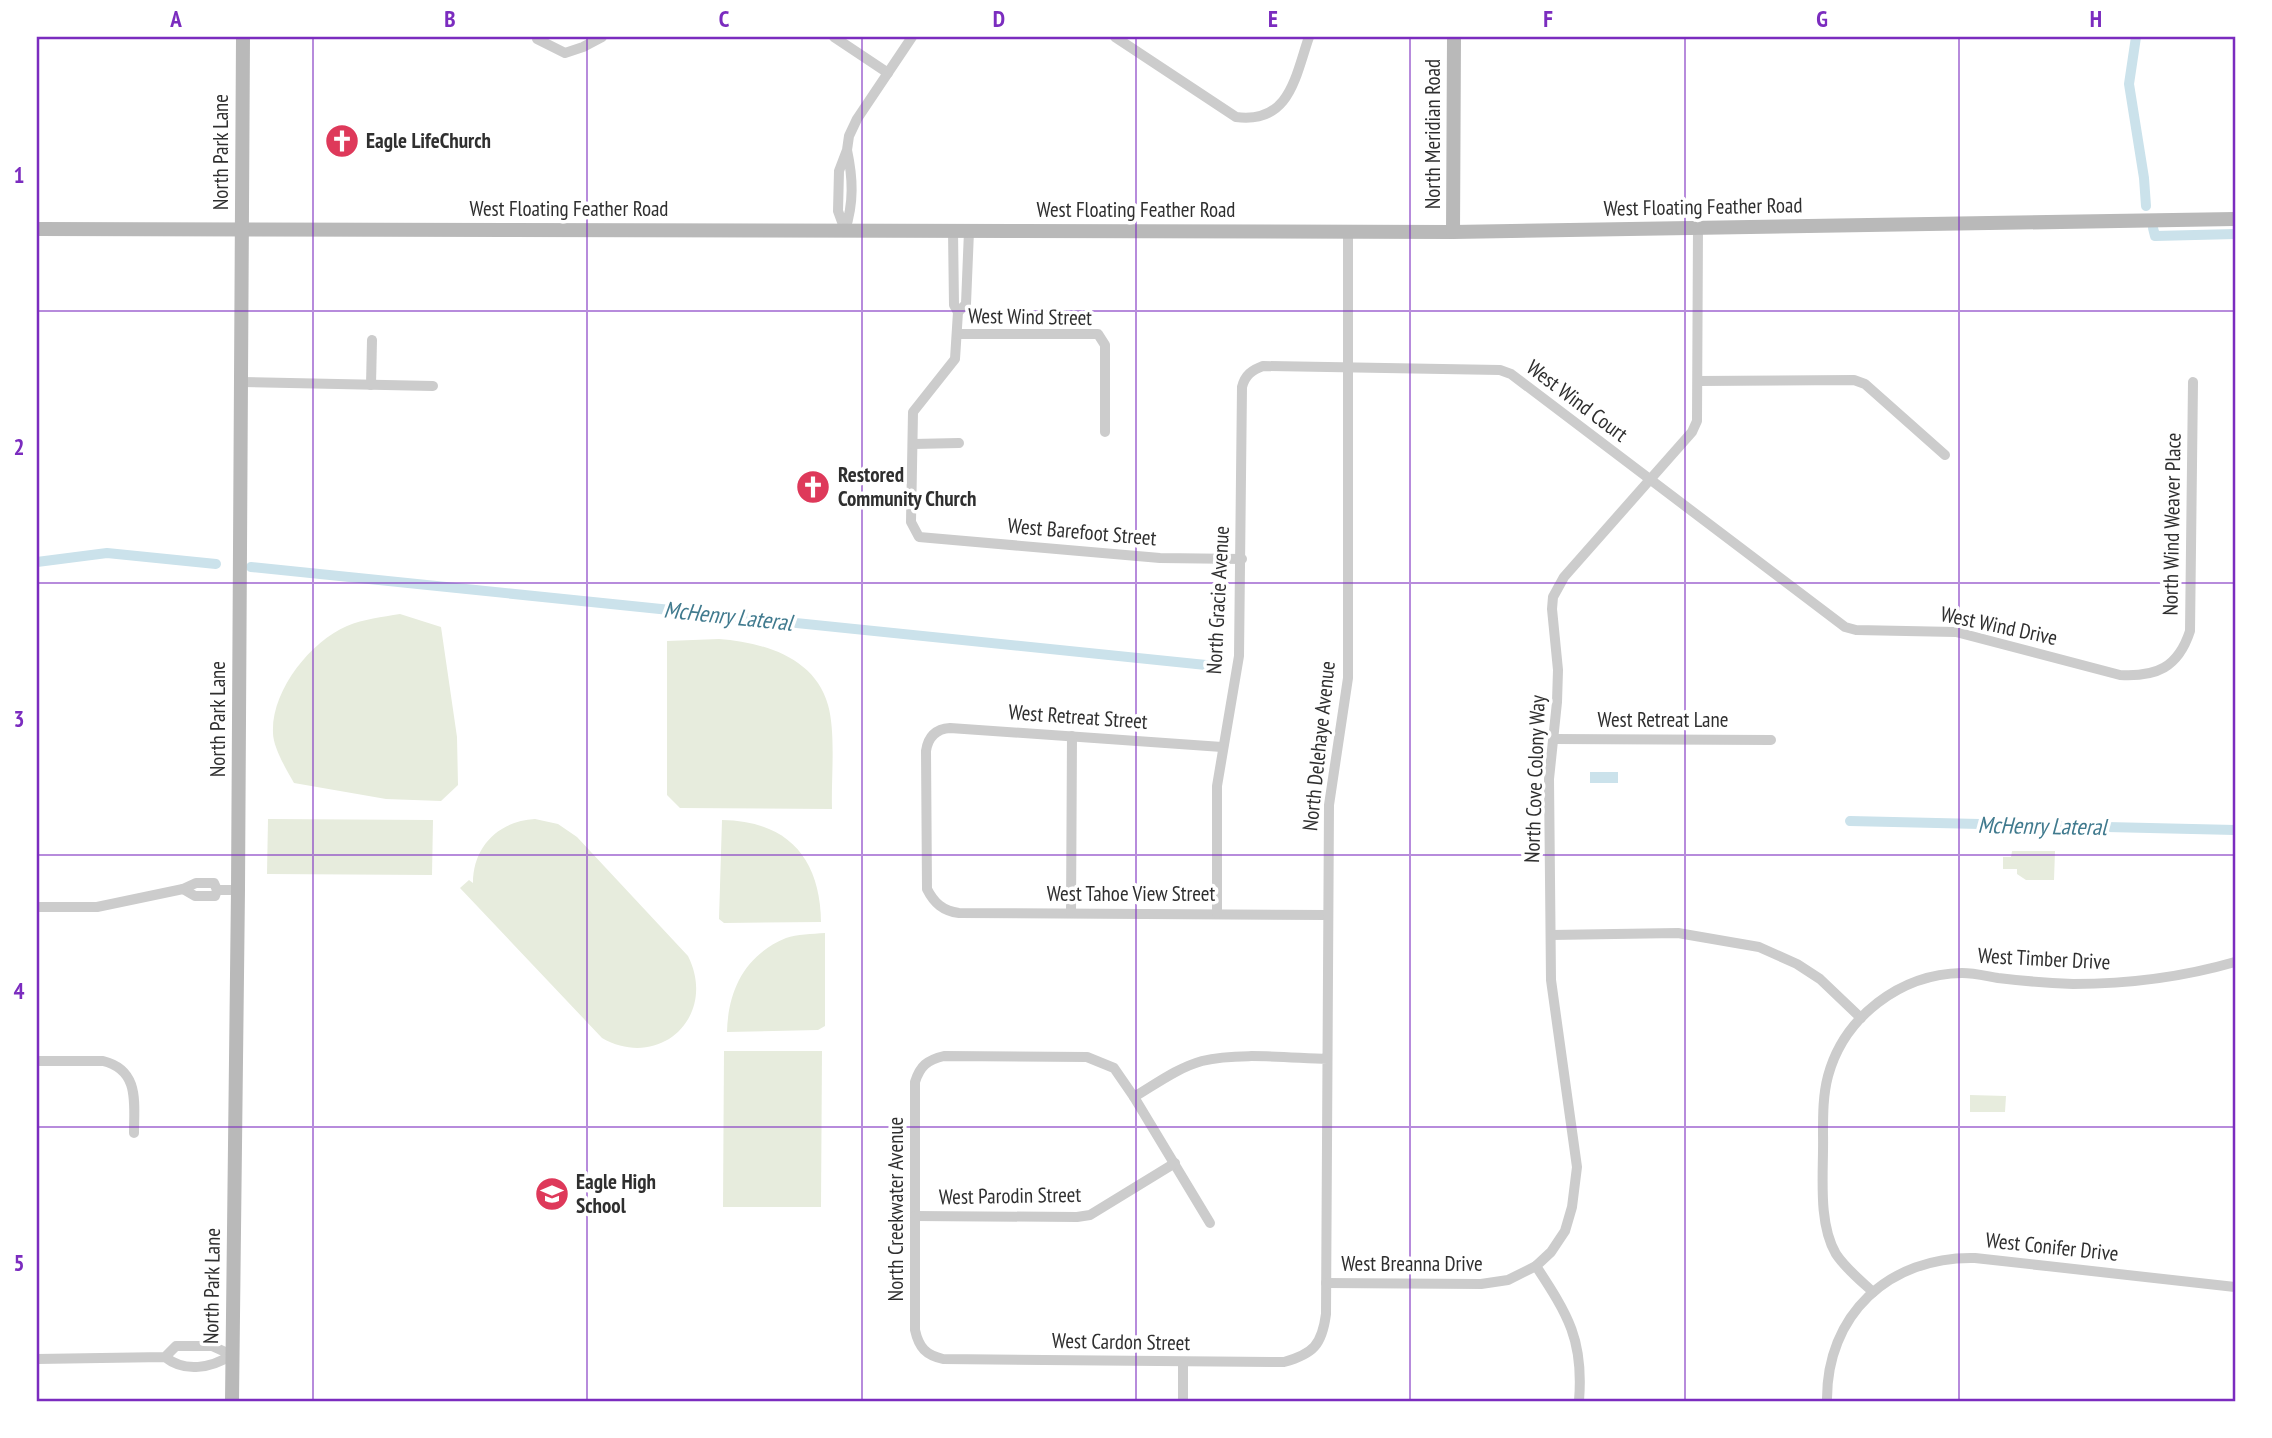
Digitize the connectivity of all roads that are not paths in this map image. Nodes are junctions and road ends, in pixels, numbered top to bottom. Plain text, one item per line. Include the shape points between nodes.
1 (243, 37) edge
2 (602, 37) edge
3 (834, 37) edge
4 (912, 37) edge
5 (1115, 37) edge
6 (1310, 37) edge
7 (1454, 37) edge
8 (537, 38) dead end
9 (888, 73) junction
10 (2235, 219) edge
11 (1698, 228) junction
12 (37, 229) edge
13 (242, 230) junction
14 (845, 230) junction
15 (953, 231) junction
16 (969, 231) junction
17 (1348, 231) junction
18 (1453, 232) junction
19 (958, 312) junction
20 (957, 334) junction
21 (372, 340) dead end
22 (1348, 367) junction
23 (1698, 381) junction
24 (241, 382) junction
25 (2193, 382) dead end
26 (371, 385) junction
27 (433, 386) dead end
28 (1105, 432) dead end
29 (959, 443) dead end
30 (913, 444) junction
31 (1945, 455) dead end
32 (1651, 480) junction
33 (1242, 559) junction
34 (2173, 661) joint
35 (1072, 736) junction
36 (1554, 739) junction
37 (1771, 740) dead end
38 (1222, 747) junction
39 (238, 890) junction
40 (936, 903) joint
41 (37, 907) edge
42 (1071, 913) junction
43 (1217, 913) junction
44 (1328, 915) junction
45 (1551, 935) junction
46 (2235, 962) edge
47 (1861, 1018) junction
48 (1327, 1059) junction
49 (37, 1061) edge
50 (1134, 1097) junction
51 (134, 1133) dead end
52 (1175, 1163) junction
53 (915, 1216) junction
54 (1210, 1223) dead end
55 (1536, 1266) junction
56 (1326, 1283) junction
57 (2235, 1287) edge
58 (1873, 1292) junction
59 (1316, 1346) joint
60 (924, 1351) joint
61 (232, 1355) junction
62 (165, 1357) junction
63 (37, 1359) edge
64 (1182, 1362) junction
65 (232, 1401) edge
66 (1182, 1401) edge
67 (1579, 1401) edge
68 (1827, 1401) edge

1 - 13 main road, North Park Lane
2 - 8 street via 565,53
3 - 9 street
4 - 9 street
5 - 6 street via 1236,117 1250,119 1281,106
7 - 18 main road, North Meridian Road
9 - 14 street via 857,119 839,171 838,211
10 - 11 main road, West Floating Feather Road
11 - 18 main road, West Floating Feather Road
11 - 23 street, North Cove Colony Way
12 - 13 main road, West Floating Feather Road
13 - 14 main road, West Floating Feather Road
13 - 24 main road, North Park Lane
14 - 15 main road, West Floating Feather Road
15 - 16 main road, West Floating Feather Road
15 - 19 street via 954,305
16 - 17 main road, West Floating Feather Road
16 - 19 street via 966,304
17 - 18 main road, West Floating Feather Road
17 - 22 street, North Delehaye Avenue
19 - 20 street
20 - 28 street, West Wind Street via 1098,334 1105,345
20 - 30 street via 955,359 914,412
21 - 26 street
22 - 32 street, West Wind Court via 1500,370 1511,374
22 - 33 street, North Gracie Avenue via 1263,366 1249,373 1242,387
22 - 44 street, North Delehaye Avenue via 1348,678 1329,805
23 - 31 street via 1854,380 1865,384
23 - 32 street, North Cove Colony Way via 1692,432
24 - 26 street
24 - 39 main road, North Park Lane
25 - 34 street, North Wind Weaver Place via 2191,620 2187,642
26 - 27 street
29 - 30 street
30 - 33 street, West Barefoot Street via 911,522 919,537 1160,558
32 - 34 street, West Wind Drive via 1845,627 1956,632 2120,674 2142,676
32 - 36 street, North Cove Colony Way via 1564,577 1553,597 1558,670
33 - 38 street, North Gracie Avenue via 1239,656
35 - 38 street, West Retreat Street
35 - 40 street, West Retreat Street via 950,728 932,735 926,751 926,881
35 - 42 street
36 - 37 street, West Retreat Lane
36 - 45 street, North Cove Colony Way via 1549,779
38 - 43 street, North Gracie Avenue via 1217,786
39 - 41 street via 196,883 97,907
39 - 61 main road, North Park Lane
40 - 42 street, West Tahoe View Street via 959,913
42 - 43 street, West Tahoe View Street
43 - 44 street, West Tahoe View Street
44 - 48 street, North Delehaye Avenue
45 - 47 street via 1678,933 1759,947 1820,979
45 - 55 street, North Cove Colony Way via 1552,991 1577,1167 1565,1231
46 - 47 street, West Timber Drive via 2181,975 2101,983 2031,982 1972,973 1936,976 1902,987
47 - 58 street, West Timber Drive via 1840,1046 1825,1090 1824,1213 1838,1256
48 - 50 street via 1226,1057 1202,1061
48 - 56 street, North Delehaye Avenue
49 - 51 street via 112,1063 134,1088
50 - 52 street
50 - 53 street, North Creekwater Avenue via 1114,1068 1087,1057 932,1059 922,1066 915,1082
52 - 53 street, West Parodin Street via 1090,1215
52 - 54 street
53 - 60 street, North Creekwater Avenue via 915,1331
55 - 56 street, West Breanna Drive via 1496,1283
55 - 67 street via 1573,1331 1579,1359
56 - 59 street, North Delehaye Avenue via 1324,1334
57 - 58 street, West Conifer Drive via 1962,1258 1916,1266
58 - 68 street, West Conifer Drive via 1838,1340 1828,1375
59 - 64 street, West Cardon Street via 1303,1357 1284,1362
60 - 64 street, West Cardon Street via 943,1359
61 - 62 street via 213,1366 176,1366
61 - 62 street via 212,1346 176,1346
61 - 65 main road, North Park Lane
62 - 63 street
64 - 66 street

